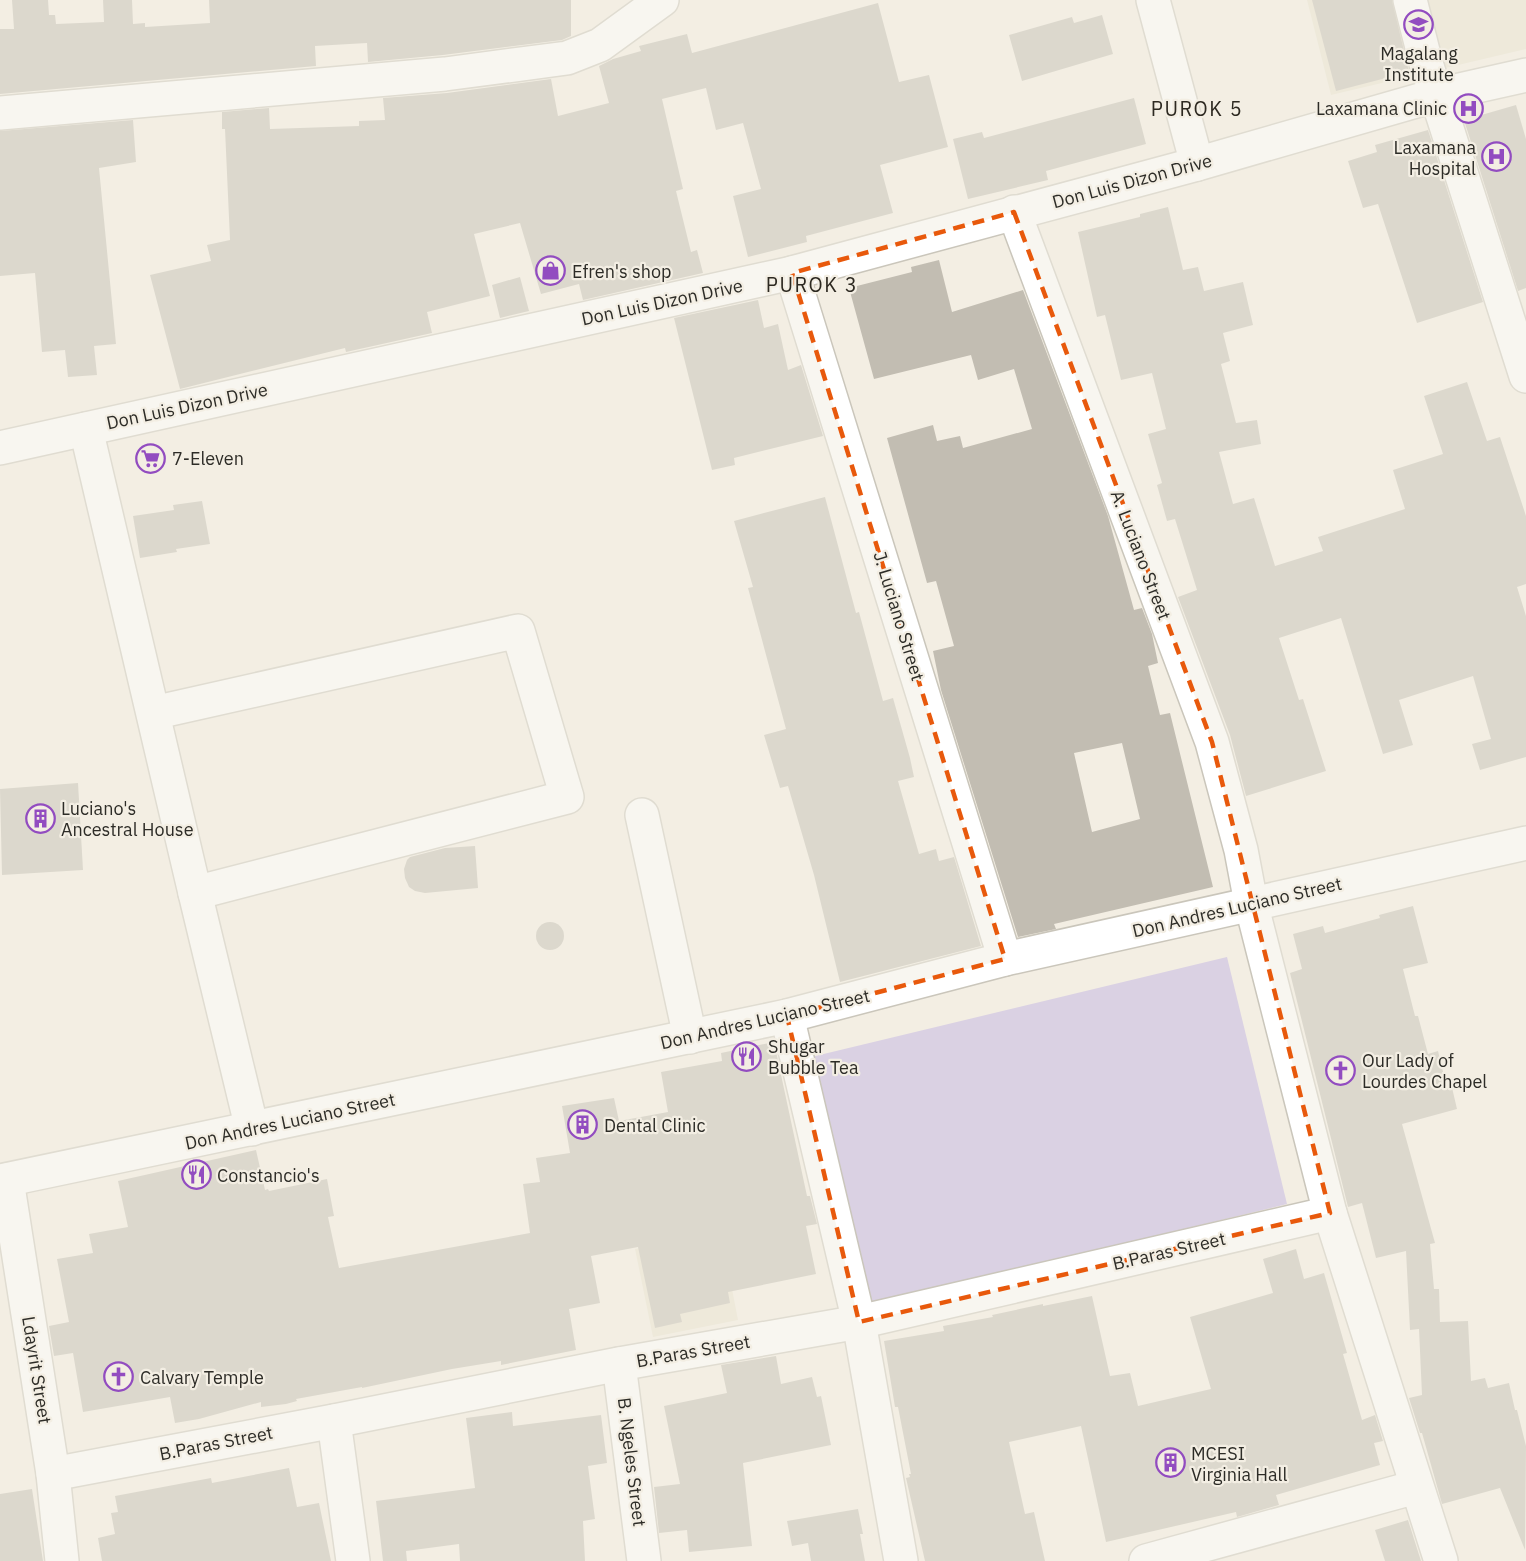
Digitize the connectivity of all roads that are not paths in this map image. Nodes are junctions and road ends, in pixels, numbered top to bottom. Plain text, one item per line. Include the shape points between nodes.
1 (662, 0) edge
2 (1153, 0) edge
3 (1410, 0) edge
4 (1526, 75) edge
5 (1437, 95) junction
6 (0, 112) edge
7 (1197, 164) junction
8 (1014, 212) junction
9 (792, 273) junction
10 (1520, 339) edge
11 (1526, 376) edge
12 (86, 429) junction
13 (0, 448) edge
14 (153, 713) junction
15 (642, 815) dead end
16 (1526, 843) edge
17 (195, 894) junction
18 (1251, 903) junction
19 (1005, 959) junction
20 (787, 1016) junction
21 (690, 1037) junction
22 (252, 1129) junction
23 (3, 1180) edge
24 (1330, 1214) junction
25 (859, 1322) junction
26 (619, 1364) junction
27 (334, 1421) junction
28 (53, 1474) junction
29 (1416, 1487) junction
30 (1189, 1556) edge
31 (62, 1561) edge
32 (353, 1561) edge
33 (644, 1561) edge
34 (900, 1561) edge
35 (1146, 1561) edge
36 (1441, 1561) edge

1 - 6 street via 600,45 567,58 445,74
2 - 7 street
3 - 5 street
4 - 5 street, Don Luis Dizon Drive
5 - 7 street, Don Luis Dizon Drive
5 - 10 street
7 - 8 street, Don Luis Dizon Drive
8 - 9 street, Don Luis Dizon Drive
8 - 18 street, A. Luciano Street via 1212,742
9 - 12 street, Don Luis Dizon Drive
9 - 19 street, J. Luciano Street
10 - 11 street
12 - 13 street, Don Luis Dizon Drive
12 - 14 street
14 - 17 street
14 - 17 street via 518,631 567,797
15 - 21 street
16 - 18 street, Don Andres Luciano Street
17 - 22 street
18 - 19 street, Don Andres Luciano Street
18 - 24 street, A. Luciano Street
19 - 20 street, Don Andres Luciano Street
20 - 21 street, Don Andres Luciano Street
20 - 25 street
21 - 22 street, Don Andres Luciano Street
22 - 23 street, Don Andres Luciano Street
23 - 28 street, Ldayrit Street
24 - 25 street, B.Paras Street
24 - 29 street, A. Luciano Street
25 - 26 street, B.Paras Street
25 - 34 street
26 - 27 street, B.Paras Street
26 - 33 street, B. Ngeles Street
27 - 28 street, B.Paras Street
27 - 32 street
28 - 31 street, Ldayrit Street
29 - 30 street
29 - 36 street, A. Luciano Street
30 - 35 street

